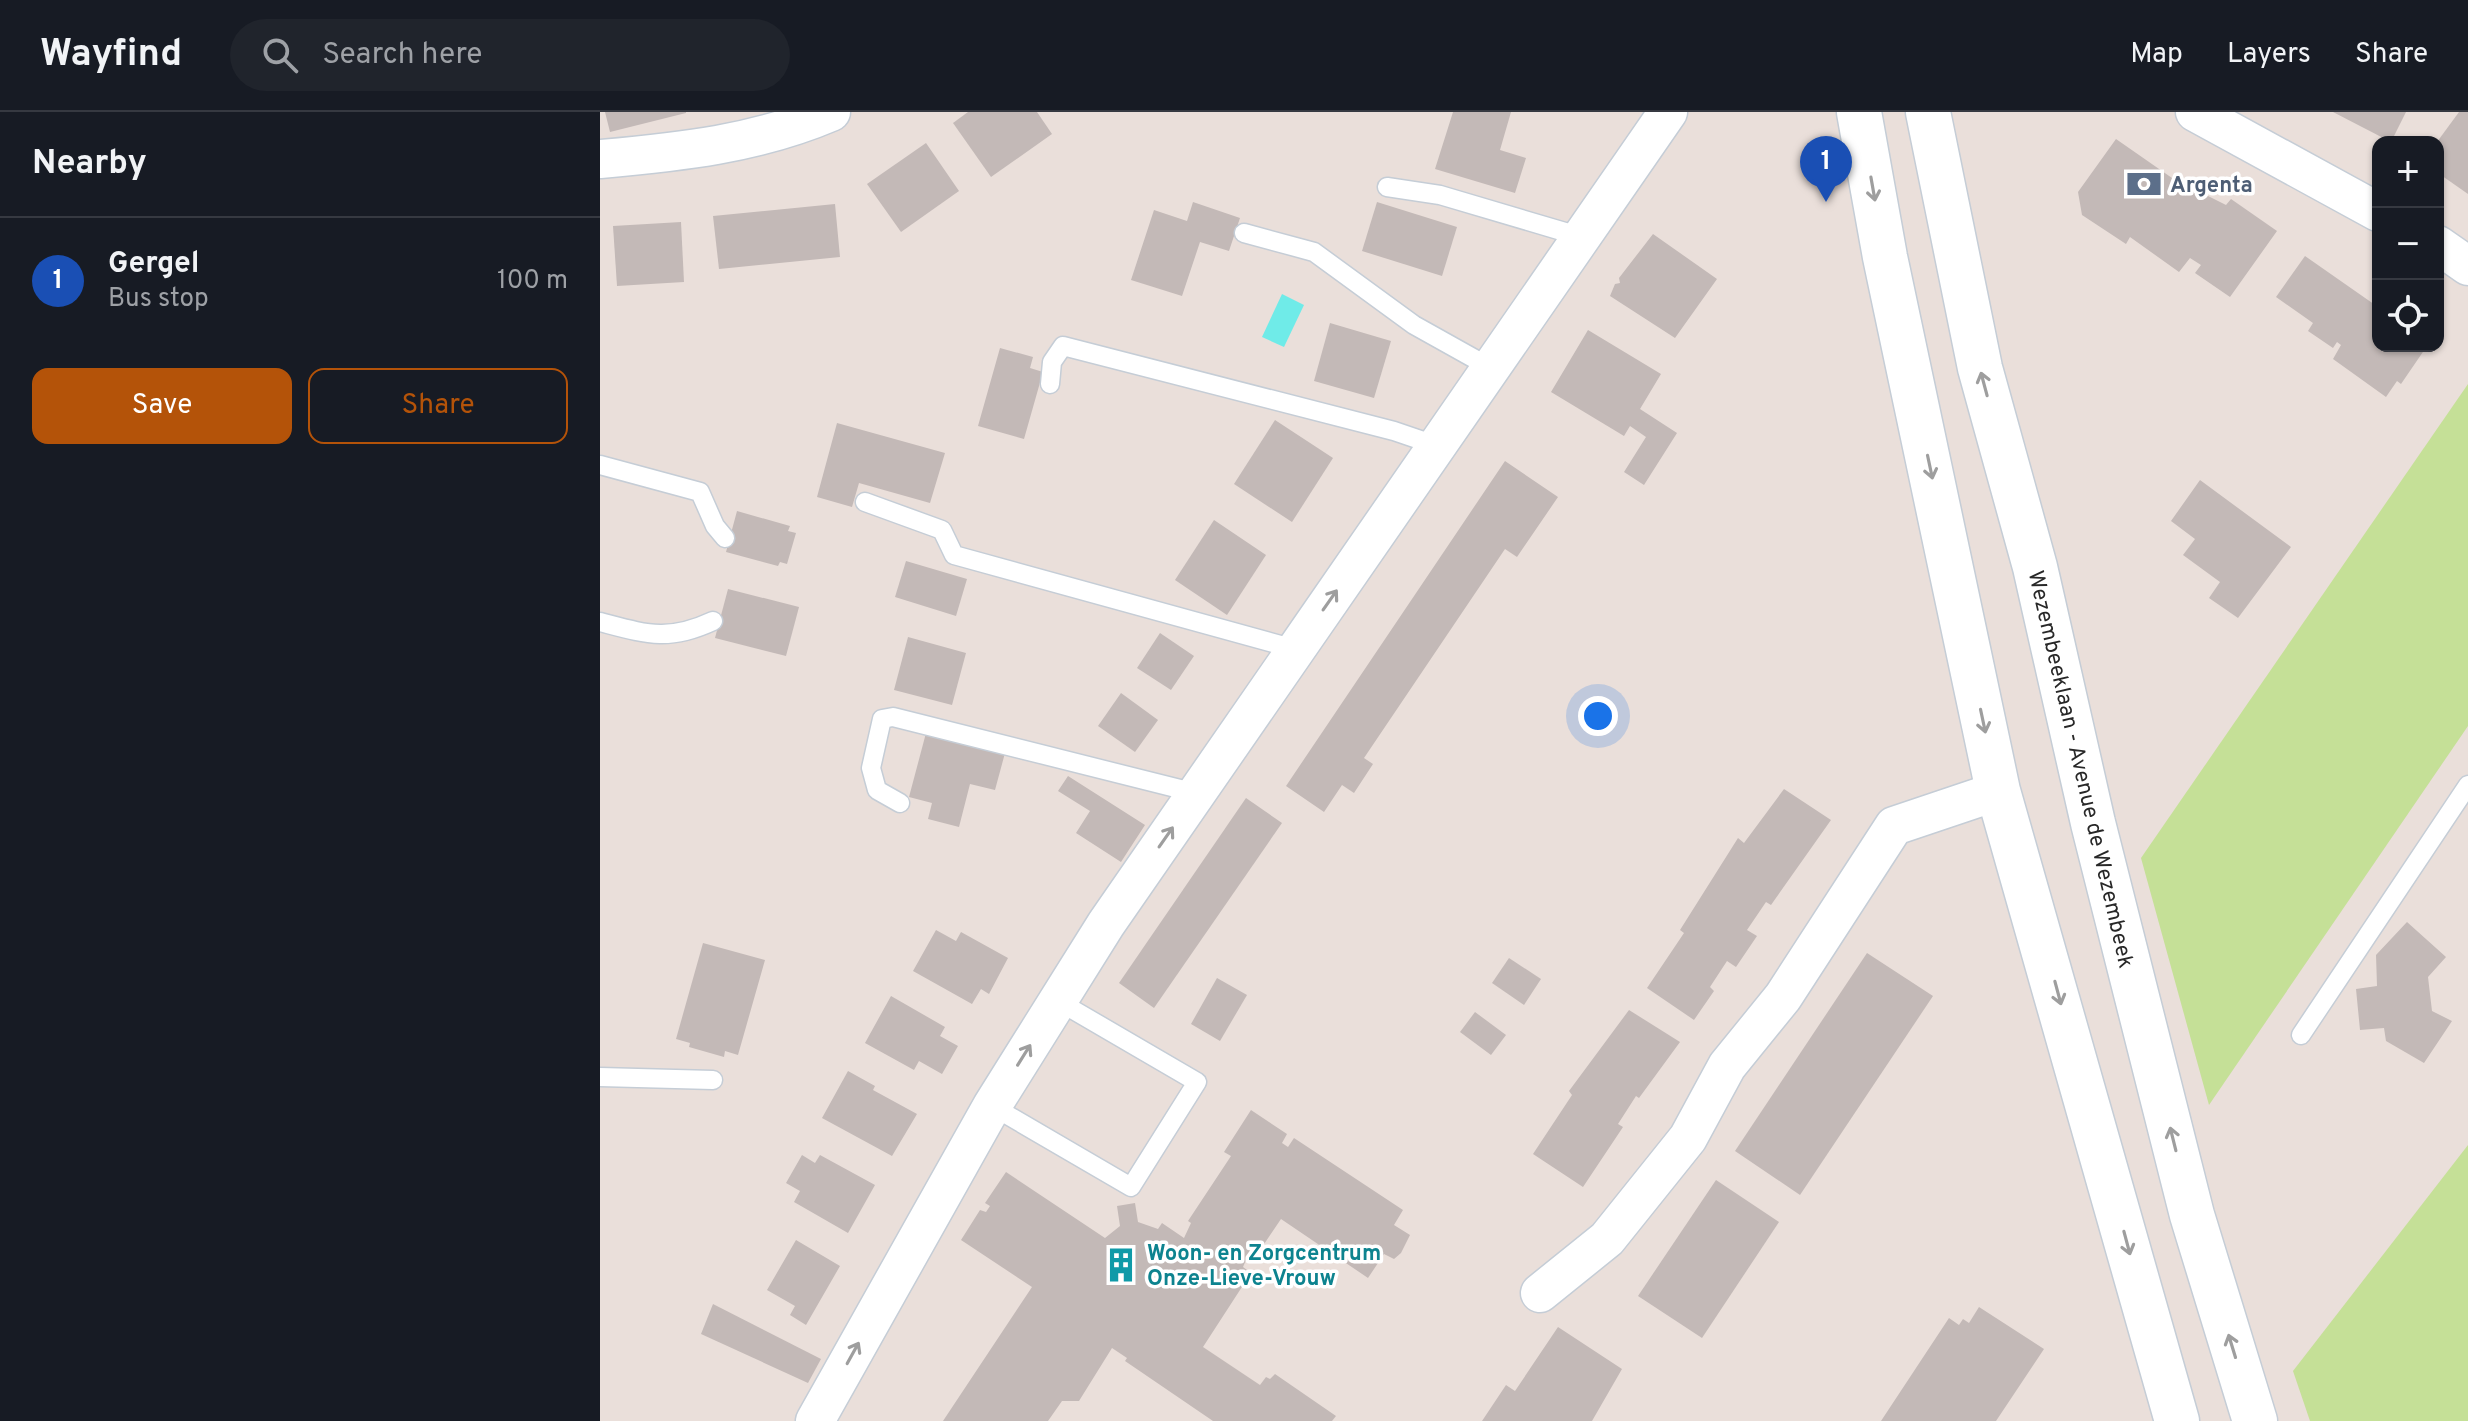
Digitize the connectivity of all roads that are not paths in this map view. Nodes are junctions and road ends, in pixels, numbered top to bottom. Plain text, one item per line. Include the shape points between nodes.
1 (831, 112) edge
2 (1668, 112) edge
3 (1859, 112) edge
4 (1928, 112) edge
5 (2195, 112) edge
6 (600, 159) edge
7 (1387, 187) dead end
8 (2372, 209) edge
9 (1244, 233) dead end
10 (1582, 237) junction
11 (2444, 249) edge
12 (2468, 266) edge
13 (1491, 368) junction
14 (1050, 384) dead end
15 (1438, 446) junction
16 (600, 465) edge
17 (865, 502) dead end
18 (725, 538) dead end
19 (713, 621) dead end
20 (600, 622) edge
21 (1295, 649) junction
22 (2468, 785) edge
23 (1998, 791) junction
24 (1196, 793) junction
25 (900, 803) dead end
26 (1058, 1001) junction
27 (2301, 1035) dead end
28 (600, 1077) edge
29 (713, 1080) dead end
30 (992, 1106) junction
31 (1540, 1293) dead end
32 (815, 1421) edge
33 (2177, 1421) edge
34 (2255, 1421) edge

1 - 6 street via 720,146
2 - 10 street
3 -> 23 main road
34 -> 4 main road, Wezembeeklaan - Avenue de Wezembeek via 2192,1215 2093,823 2035,567 1980,368
5 - 8 street
7 - 10 lane via 1440,195
9 - 13 lane via 1314,252 1414,325
10 - 13 street
11 - 12 street
13 - 15 street
14 - 15 lane via 1052,362 1063,346
21 -> 15 street
16 - 18 lane via 700,492
17 - 21 lane via 942,530 954,555
19 - 20 lane via 688,633 657,636
21 - 24 street
22 - 27 lane
23 - 31 street via 1894,826 1783,997 1727,1066 1688,1138 1607,1239
23 -> 33 main road
24 - 25 lane via 893,717 882,719 871,768 877,790
26 -> 24 street
30 -> 26 street
26 - 30 lane via 1197,1082 1131,1187
28 - 29 lane
32 -> 30 street

